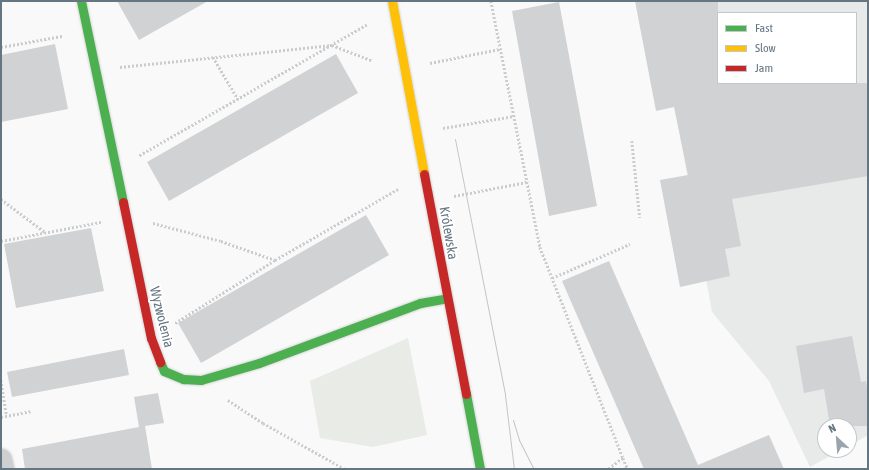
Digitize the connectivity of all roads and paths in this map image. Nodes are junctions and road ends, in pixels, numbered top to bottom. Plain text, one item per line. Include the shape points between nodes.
1 (81, 1) edge
2 (392, 1) edge
3 (491, 1) edge
4 (367, 25) dead end
5 (69, 35) dead end
6 (332, 45) junction
7 (1, 47) edge
8 (500, 49) junction
9 (213, 57) junction
10 (373, 61) dead end
11 (95, 69) junction
12 (404, 69) junction
13 (238, 99) junction
14 (514, 116) junction
15 (416, 133) junction
16 (632, 142) dead end
17 (116, 169) junction
18 (527, 182) junction
19 (398, 189) dead end
20 (1, 199) edge
21 (429, 201) junction
22 (126, 218) junction
23 (640, 218) dead end
24 (45, 233) junction
25 (1, 240) edge
26 (630, 244) dead end
27 (275, 260) junction
28 (552, 278) junction
29 (447, 298) junction
30 (151, 338) junction
31 (1, 380) edge
32 (201, 380) junction
33 (31, 411) dead end
34 (7, 416) junction
35 (1, 417) edge
36 (623, 458) junction
37 (1, 460) edge
38 (3, 469) edge
39 (345, 469) edge
40 (480, 469) edge
41 (609, 469) edge
42 (628, 469) edge

1 - 11 street, Wyzwolenia
2 - 12 street, Królewska
3 - 8 path
4 - 6 path
5 - 7 path
6 - 9 path
6 - 10 path
6 - 13 path
8 - 12 path
8 - 14 path
9 - 11 path
9 - 13 path
11 - 17 street, Wyzwolenia
12 - 15 street, Królewska
13 - 17 path
14 - 15 path
14 - 18 path
15 - 21 street, Królewska
16 - 23 path
17 - 22 street, Wyzwolenia
18 - 21 path
18 - 28 path via 540,247
19 - 27 path
20 - 24 path
21 - 29 street, Królewska
22 - 24 path
22 - 27 path via 221,241
22 - 30 street, Wyzwolenia
24 - 25 path
26 - 28 path
27 - 30 path
28 - 36 path
29 - 32 street, Wyzwolenia via 420,303 260,363
29 - 40 street, Królewska
30 - 32 street, Wyzwolenia via 164,371 183,379
31 - 34 path
32 - 39 path via 263,423
33 - 34 path
34 - 35 path
36 - 41 path
36 - 42 path
37 - 38 street

